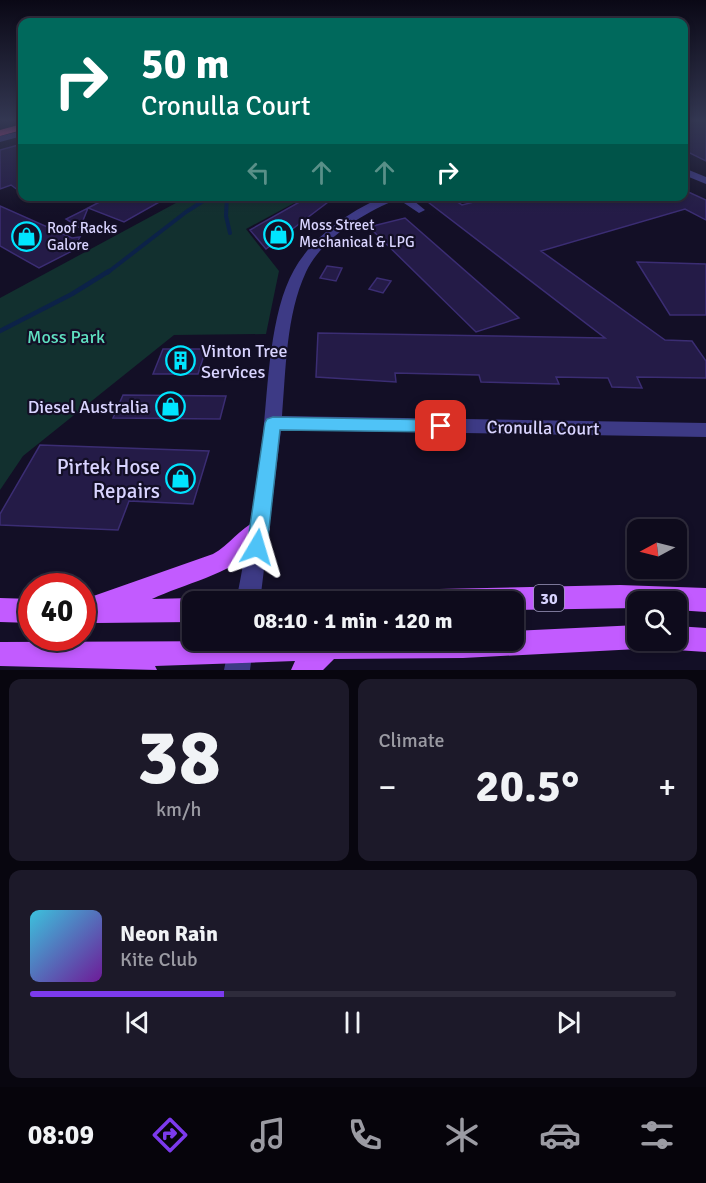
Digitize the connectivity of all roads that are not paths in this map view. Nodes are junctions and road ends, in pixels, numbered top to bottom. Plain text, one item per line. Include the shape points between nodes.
1 (688, 173) edge
2 (706, 180) edge
3 (382, 201) edge
4 (407, 201) edge
5 (419, 210) dead end
6 (273, 423) junction
7 (706, 430) edge
8 (259, 529) junction
9 (250, 591) edge
10 (524, 599) edge
11 (706, 600) edge
12 (96, 608) edge
13 (0, 610) edge
14 (182, 610) edge
15 (18, 611) edge
16 (96, 612) edge
17 (627, 638) edge
18 (687, 639) edge
19 (706, 640) edge
20 (524, 643) edge
21 (265, 651) edge
22 (324, 651) edge
23 (240, 653) edge
24 (0, 654) edge
25 (118, 655) junction
26 (144, 670) edge
27 (304, 670) edge

1 - 2 street
3 - 6 street via 358,214 317,248 301,269 287,314
4 - 5 street
6 - 7 street, Cronulla Court
6 - 8 street
8 - 9 street
8 - 12 main road via 231,556 217,563
10 - 11 main road, 30 via 620,596
13 - 15 main road
14 - 16 main road
17 - 20 main road
18 - 19 main road
21 - 23 main road
22 - 27 main road
23 - 25 main road
24 - 25 main road
25 - 26 main road

